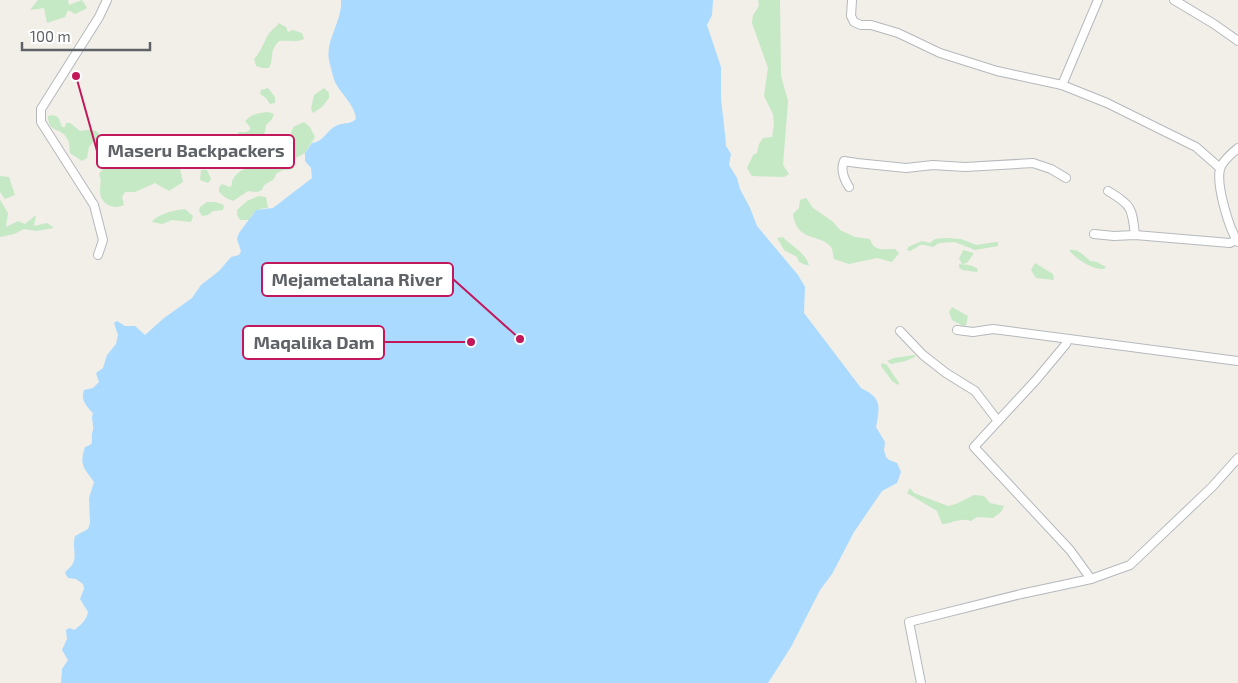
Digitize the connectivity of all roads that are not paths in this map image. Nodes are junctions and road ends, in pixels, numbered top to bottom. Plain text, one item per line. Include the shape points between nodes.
1 (108, 0) edge
2 (852, 0) edge
3 (1098, 0) edge
4 (1174, 0) edge
5 (1238, 41) edge
6 (1062, 85) junction
7 (1238, 148) edge
8 (1220, 168) junction
9 (1066, 178) dead end
10 (849, 187) dead end
11 (1108, 191) dead end
12 (1094, 234) dead end
13 (1135, 235) junction
14 (1237, 241) edge
15 (98, 255) dead end
16 (900, 330) dead end
17 (957, 330) dead end
18 (1068, 339) junction
19 (1238, 362) edge
20 (998, 421) junction
21 (1238, 458) edge
22 (1091, 579) junction
23 (921, 683) edge

1 - 15 street via 41,109 41,122 94,205 103,240
2 - 6 street via 851,16 861,25 898,33 940,53 979,66
3 - 6 street
4 - 5 street
6 - 8 street via 1107,103 1196,147
7 - 8 street
8 - 14 street via 1224,207
9 - 10 street via 1033,163 906,168 844,161 843,178
11 - 13 street via 1132,211
12 - 13 street
13 - 14 street
16 - 20 street via 923,355 975,391
17 - 18 street via 993,329
18 - 19 street
18 - 20 street
20 - 22 street via 974,447 1070,550
21 - 22 street via 1130,565
22 - 23 street via 909,622

